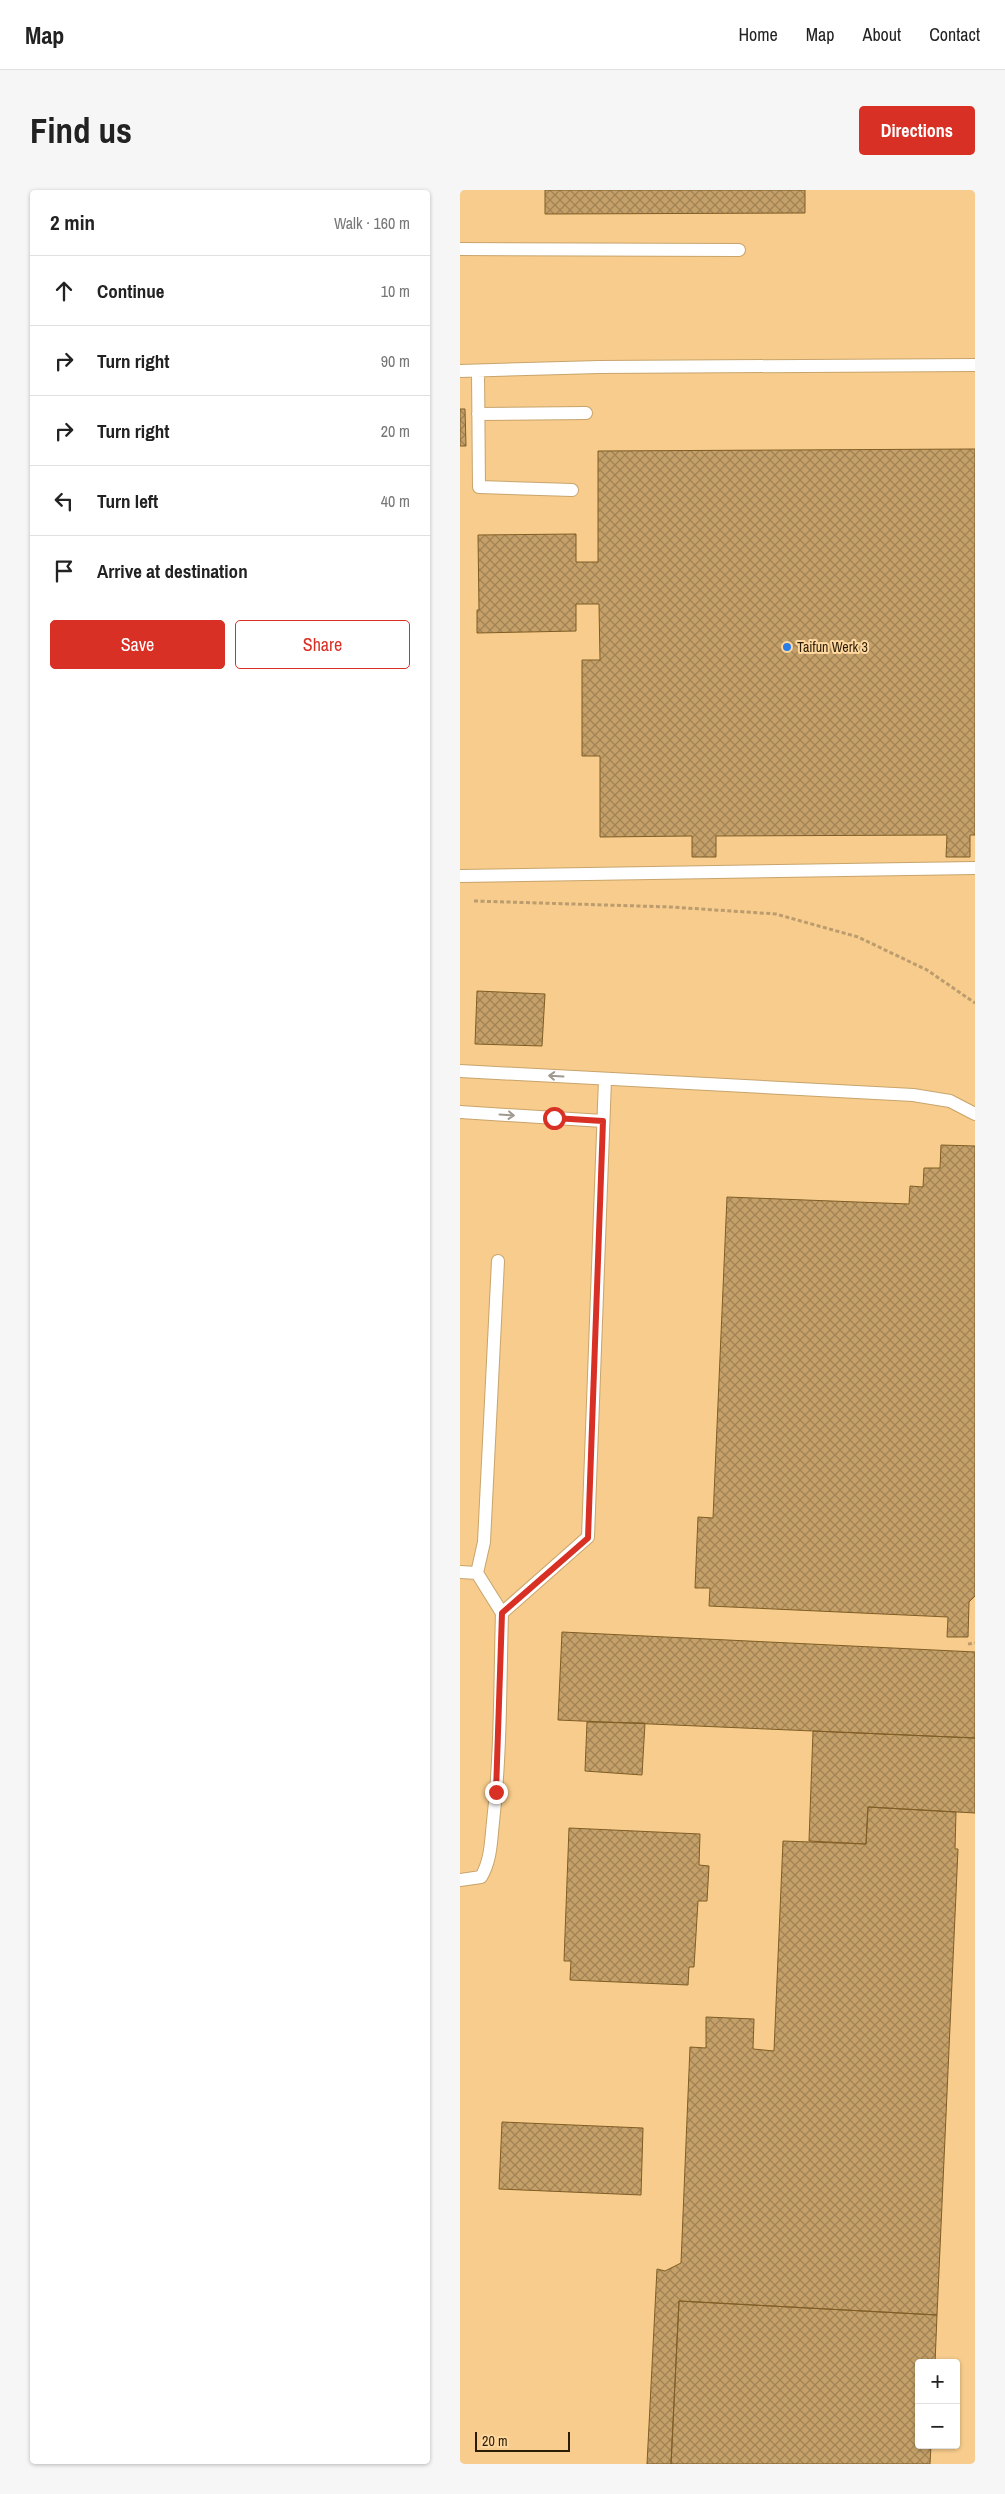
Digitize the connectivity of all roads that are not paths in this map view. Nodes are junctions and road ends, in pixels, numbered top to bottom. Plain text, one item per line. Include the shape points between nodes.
1 (460, 250) edge
2 (739, 250) dead end
3 (975, 365) edge
4 (478, 370) junction
5 (460, 371) edge
6 (586, 413) dead end
7 (478, 414) junction
8 (572, 490) dead end
9 (975, 868) edge
10 (460, 876) edge
11 (460, 1071) edge
12 (605, 1079) junction
13 (460, 1112) edge
14 (975, 1114) edge
15 (603, 1121) junction
16 (498, 1260) dead end
17 (460, 1572) edge
18 (477, 1573) junction
19 (502, 1613) junction
20 (460, 1880) edge

1 - 2 lane
3 - 4 lane
4 - 5 lane
4 - 7 lane
6 - 7 lane
7 - 8 lane via 479,487
9 - 10 lane
12 -> 11 lane
12 - 14 lane via 913,1095 950,1101
12 - 15 lane
13 -> 15 lane
15 - 19 lane via 588,1538
16 - 18 lane via 484,1542
17 - 18 lane
18 - 19 lane
19 - 20 lane via 496,1792 489,1855 481,1877

